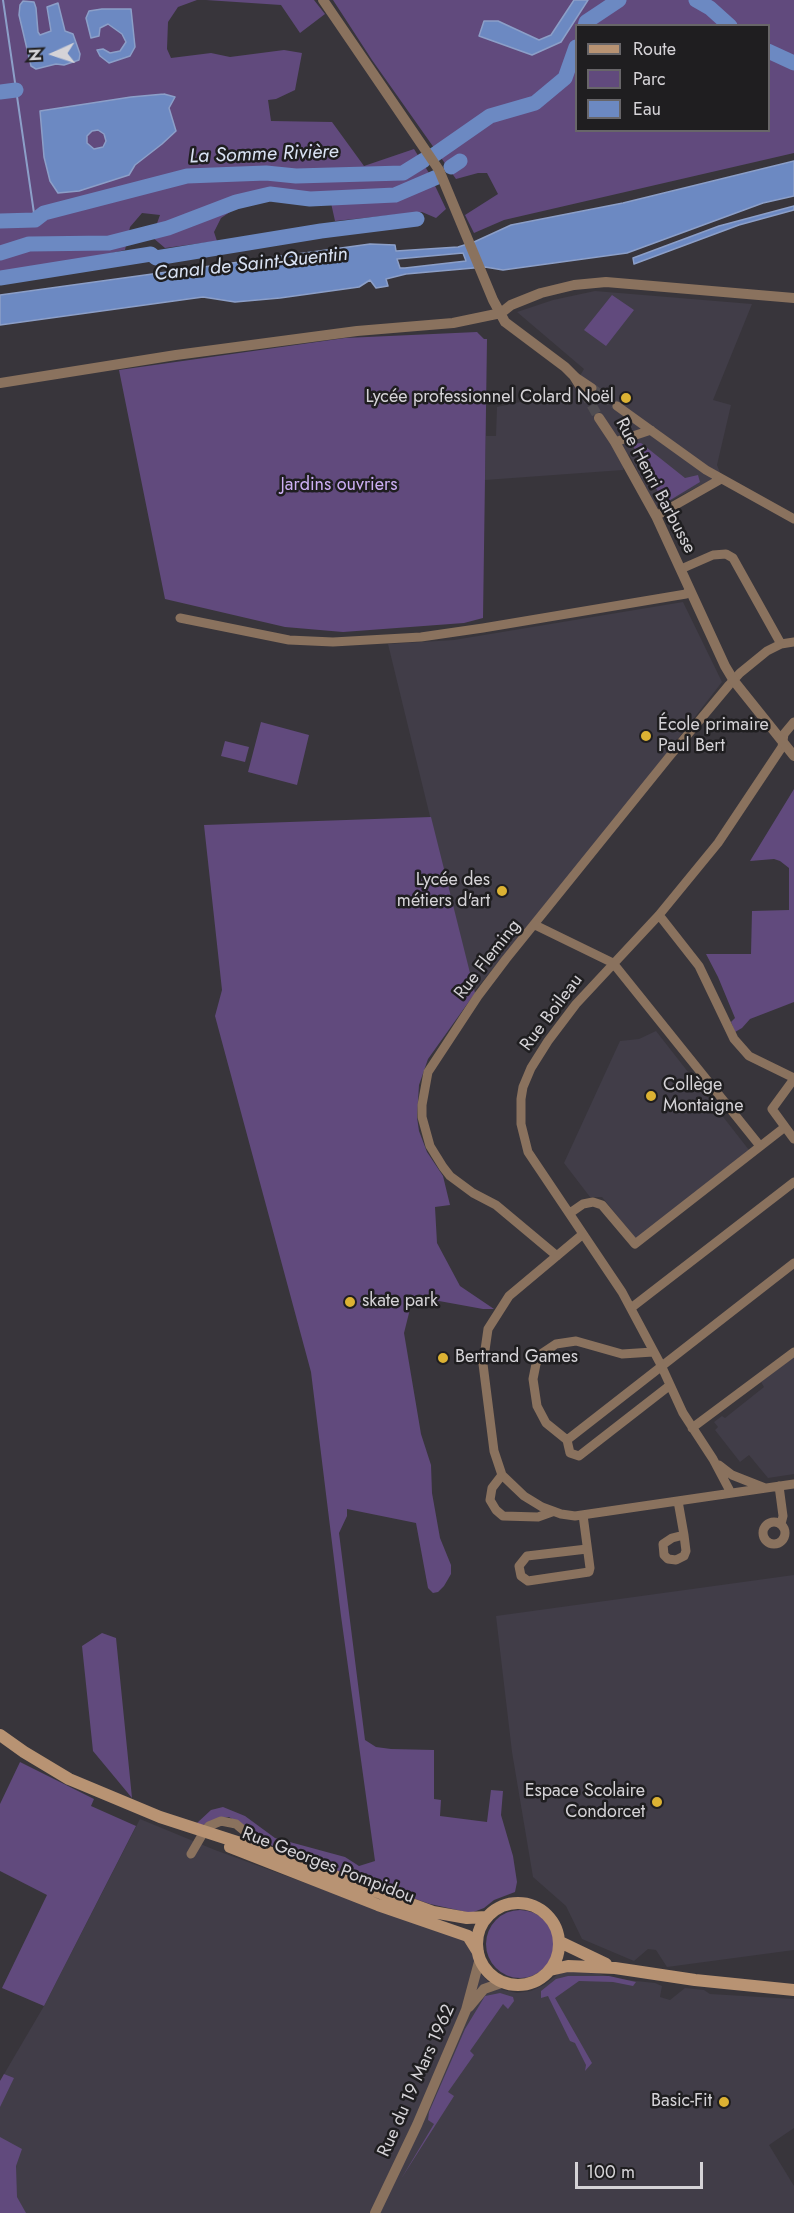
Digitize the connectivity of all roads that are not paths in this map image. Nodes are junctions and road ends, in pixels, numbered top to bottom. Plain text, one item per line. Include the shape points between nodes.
1 (323, 0) edge
2 (794, 298) edge
3 (501, 314) junction
4 (0, 383) edge
5 (588, 390) tunnel mouth
6 (617, 406) tunnel mouth
7 (599, 418) tunnel mouth
8 (651, 430) junction
9 (615, 442) junction
10 (721, 479) junction
11 (656, 516) junction
12 (794, 519) edge
13 (681, 569) junction
14 (689, 590) junction
15 (180, 618) dead end
16 (794, 642) edge
17 (781, 644) junction
18 (734, 681) junction
19 (794, 722) edge
20 (783, 741) junction
21 (794, 756) edge
22 (659, 915) junction
23 (535, 926) junction
24 (613, 963) junction
25 (794, 1078) edge
26 (784, 1127) junction
27 (794, 1139) edge
28 (760, 1146) junction
29 (794, 1182) edge
30 (570, 1214) junction
31 (583, 1234) junction
32 (557, 1256) junction
33 (794, 1263) edge
34 (631, 1308) junction
35 (653, 1352) junction
36 (794, 1352) edge
37 (661, 1365) junction
38 (669, 1386) junction
39 (692, 1428) junction
40 (567, 1440) junction
41 (714, 1459) junction
42 (502, 1475) junction
43 (722, 1475) junction
44 (794, 1484) edge
45 (779, 1486) junction
46 (767, 1489) junction
47 (731, 1493) junction
48 (710, 1497) junction
49 (678, 1501) junction
50 (552, 1512) junction
51 (583, 1515) junction
52 (781, 1524) dead end
53 (684, 1535) dead end
54 (586, 1549) junction
55 (0, 1735) edge
56 (203, 1833) junction
57 (191, 1854) dead end
58 (487, 1917) junction
59 (560, 1942) junction
60 (479, 1955) junction
61 (615, 1968) junction
62 (550, 1970) junction
63 (504, 1982) junction
64 (794, 1990) edge
65 (466, 2010) junction
66 (375, 2213) edge

1 - 3 street via 439,170
2 - 3 street via 606,282 541,293 511,305
3 - 4 street
3 - 5 street via 505,322 565,367
6 - 8 street
7 - 9 street, Rue Henri Barbusse
8 - 9 street
8 - 10 street
9 - 11 street, Rue Henri Barbusse
10 - 11 street
10 - 12 street
11 - 13 street, Rue Henri Barbusse
13 - 14 street, Rue Henri Barbusse
13 - 17 street via 713,555 733,558
14 - 15 street via 686,594 483,628 421,637 333,642 289,640
14 - 18 street, Rue Henri Barbusse
16 - 17 street
17 - 18 street, Rue Fleming via 766,651
18 - 20 street
18 - 23 street, Rue Fleming via 669,756
19 - 20 street, Rue Boileau
20 - 21 street
20 - 22 street, Rue Boileau via 718,843
22 - 24 street, Rue Boileau
22 - 25 street via 699,966 734,1039 749,1056
23 - 24 street
23 - 32 street, Rue Fleming via 478,996 428,1072 422,1105 424,1128 435,1155 450,1176 496,1205
24 - 28 street
24 - 30 street, Rue Boileau via 555,1032 523,1087 521,1124 528,1152
25 - 26 street via 772,1109
26 - 27 street
26 - 28 street
28 - 30 street via 635,1244 602,1205 583,1204
29 - 34 street
30 - 31 street, Rue Boileau
31 - 32 street
31 - 34 street, Rue Boileau
32 - 42 street via 509,1296 488,1329 483,1364 494,1451
33 - 37 street
34 - 35 street, Rue Boileau
35 - 37 street, Rue Boileau
35 - 40 street via 622,1354 567,1341 541,1354 533,1379 537,1406 546,1423
36 - 39 street
37 - 38 street, Rue Boileau
37 - 40 street
38 - 39 street, Rue Boileau
38 - 40 street via 579,1456 570,1453
39 - 41 street, Rue Boileau
41 - 43 street, Rue Boileau
41 - 46 street, Rue Boileau via 732,1475
42 - 50 street via 524,1496
42 - 50 street via 492,1488 490,1500 503,1516 538,1517
43 - 47 street, Rue Boileau
43 - 48 street
44 - 45 street
45 - 46 street
45 - 52 street
46 - 47 street
47 - 48 street
48 - 49 street
49 - 51 street
49 - 53 street
50 - 51 street
51 - 54 street
54 - 54 street via 526,1556 519,1566 521,1576 528,1581 586,1574 590,1568
55 - 56 main road, Rue Georges Pompidou via 69,1779
56 - 57 street
56 - 58 main road, Rue Georges Pompidou via 271,1853 433,1912
56 - 60 main road, Rue Georges Pompidou via 368,1901 468,1936
58 - 59 main road via 507,1904 531,1904 551,1918
58 - 60 main road via 477,1940
59 - 61 main road
59 - 62 main road
60 - 63 main road via 486,1969
60 - 65 street, Rue du 19 Mars 1962
61 - 62 main road via 568,1966
61 - 64 main road
62 - 63 main road via 529,1983
63 - 65 street via 484,1989
65 - 66 street, Rue du 19 Mars 1962

